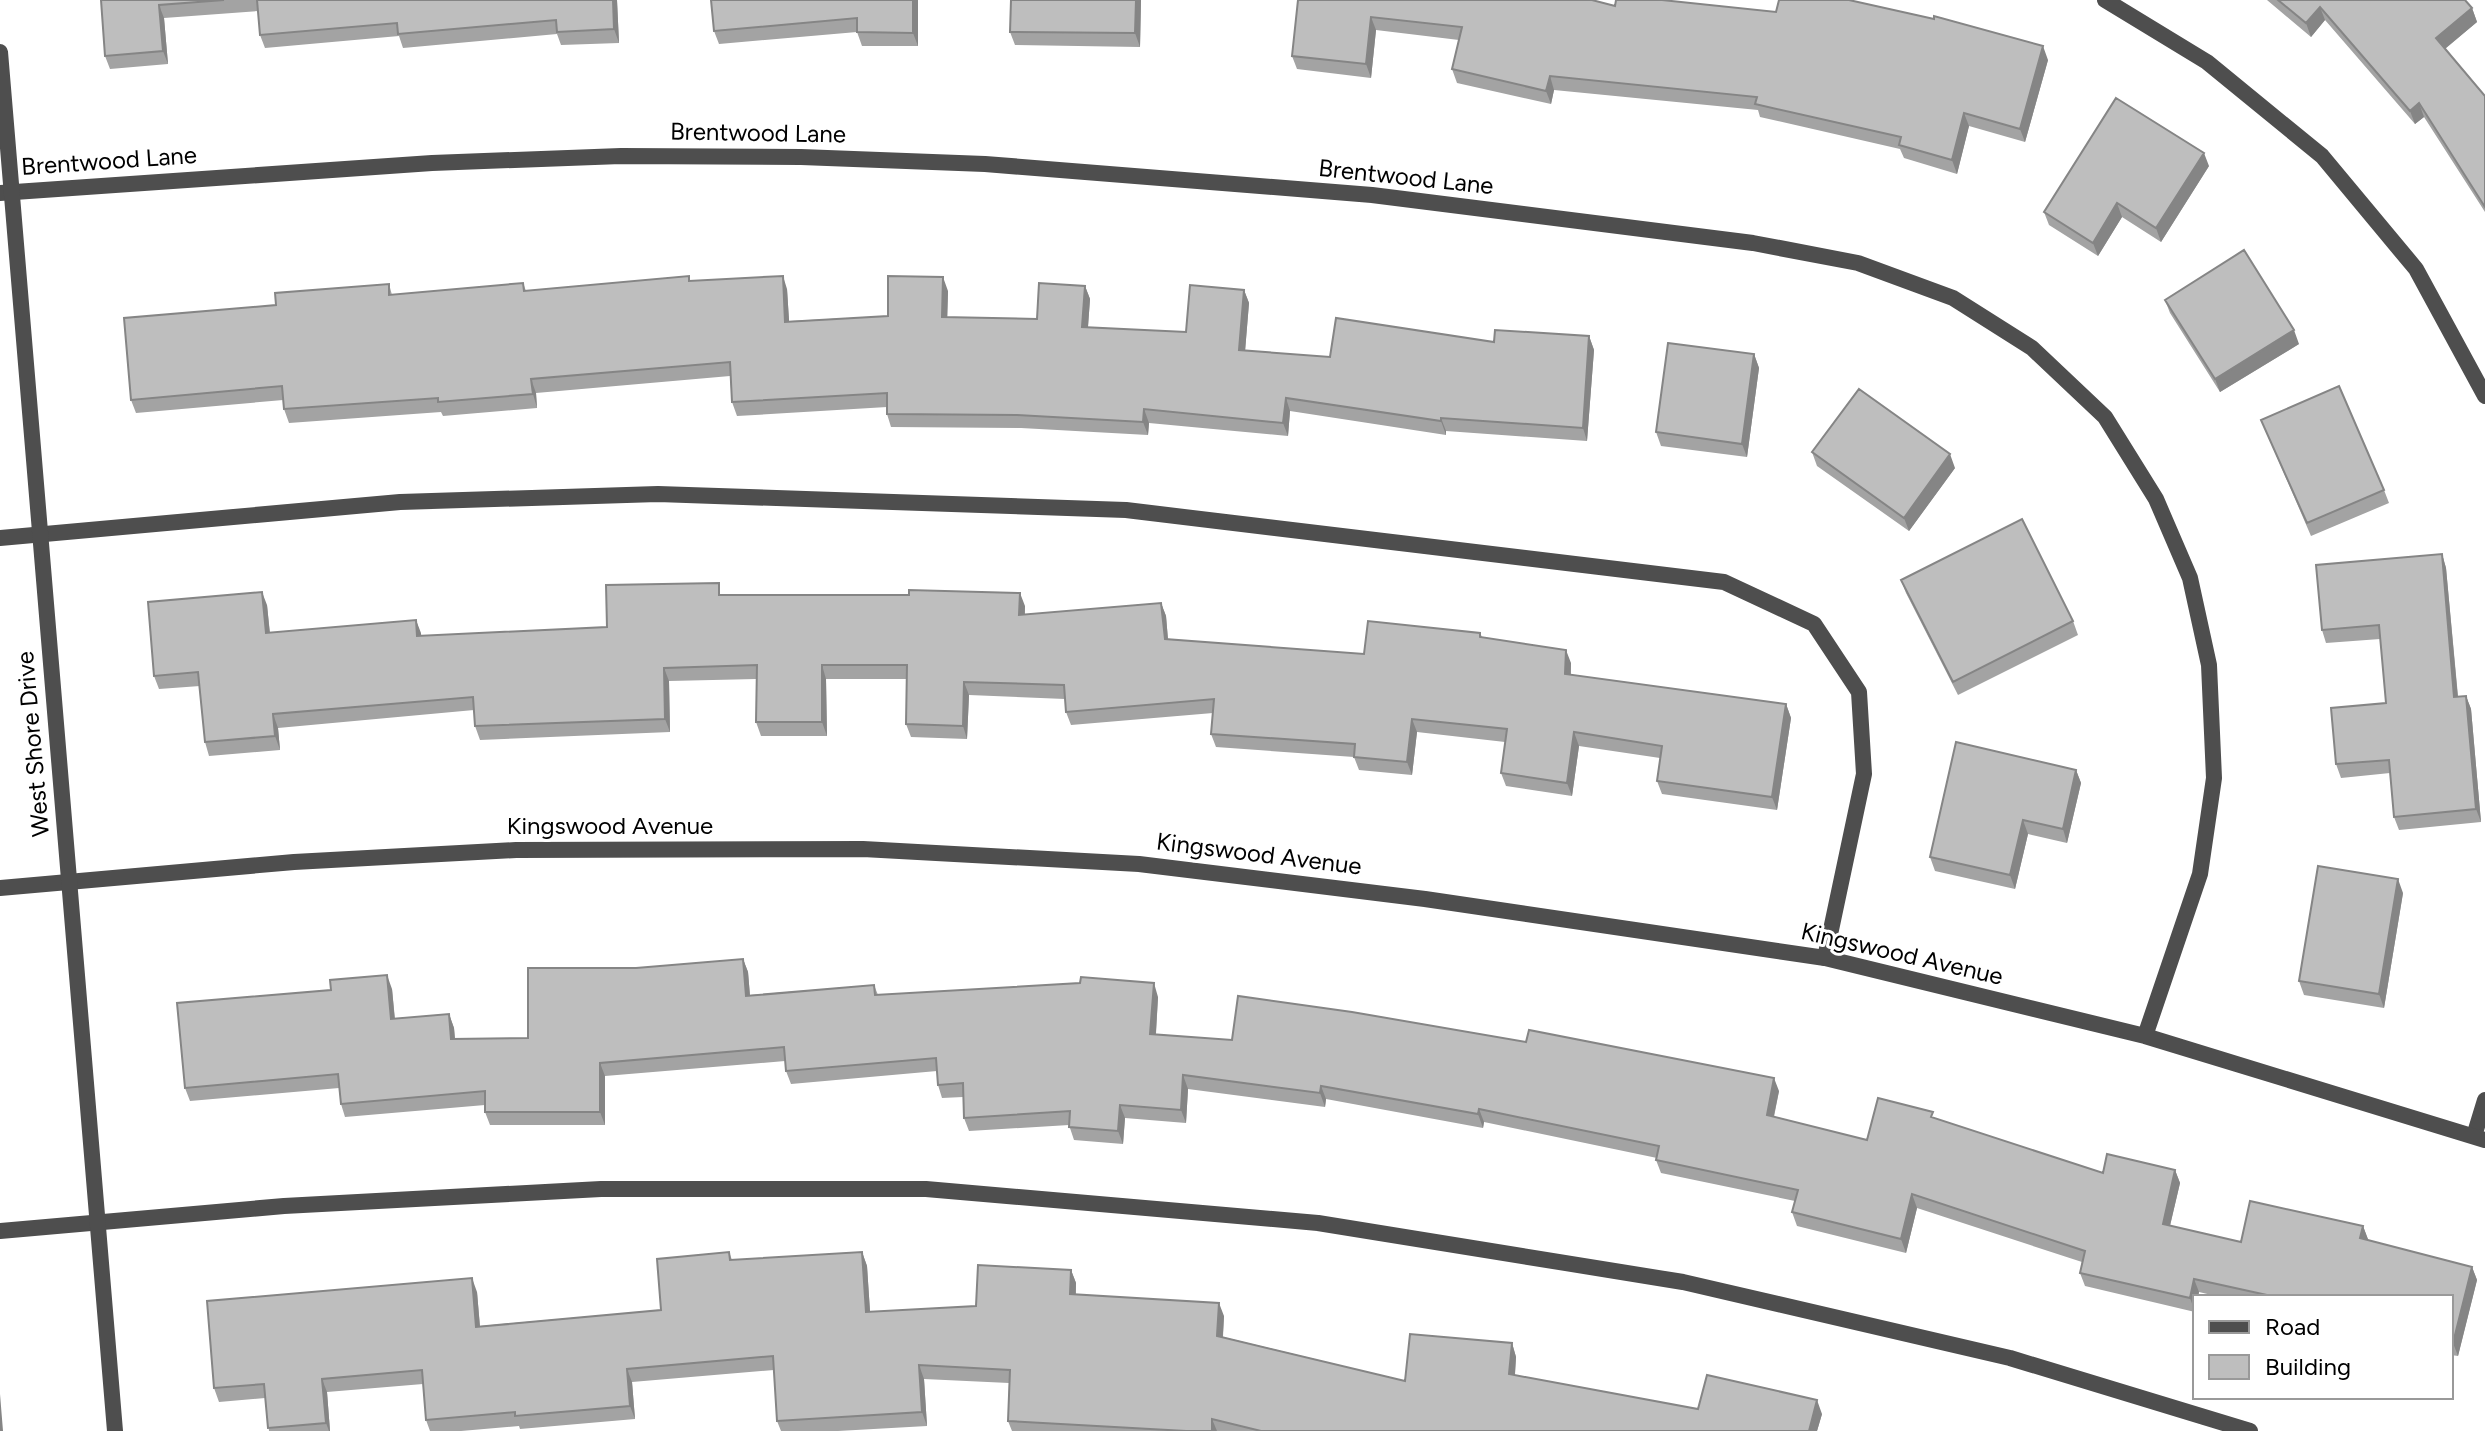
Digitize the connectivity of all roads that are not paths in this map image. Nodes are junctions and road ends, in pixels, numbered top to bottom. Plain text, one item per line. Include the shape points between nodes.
1 (2105, 0) edge
2 (0, 52) edge
3 (6, 192) edge
4 (2485, 396) edge
5 (40, 535) junction
6 (0, 538) edge
7 (69, 882) junction
8 (0, 888) edge
9 (1825, 958) junction
10 (2145, 1036) junction
11 (2485, 1100) edge
12 (2480, 1138) edge
13 (98, 1223) junction
14 (0, 1231) edge
15 (115, 1431) edge
16 (2250, 1431) edge

1 - 4 street via 2207,62 2322,156 2416,269
2 - 3 street, West Shore Drive
3 - 5 street, West Shore Drive
3 - 10 street, Brentwood Lane via 432,163 621,156 985,164 1372,195 1753,243 1858,263 1953,298 2032,348 2105,417 2156,499 2190,578 2209,665 2214,778 2200,874
5 - 6 street
5 - 7 street, West Shore Drive
5 - 9 street via 400,502 658,494 1126,510 1724,582 1814,624 1859,692 1864,774
7 - 8 street, Kingswood Avenue
7 - 9 street, Kingswood Avenue via 516,850 863,849 1139,864 1425,899
7 - 13 street, West Shore Drive
9 - 10 street, Kingswood Avenue
10 - 12 street, Kingswood Avenue
11 - 12 street
13 - 14 street
13 - 15 street, West Shore Drive
13 - 16 street via 284,1206 601,1189 926,1189 1318,1223 1683,1282 2010,1358

